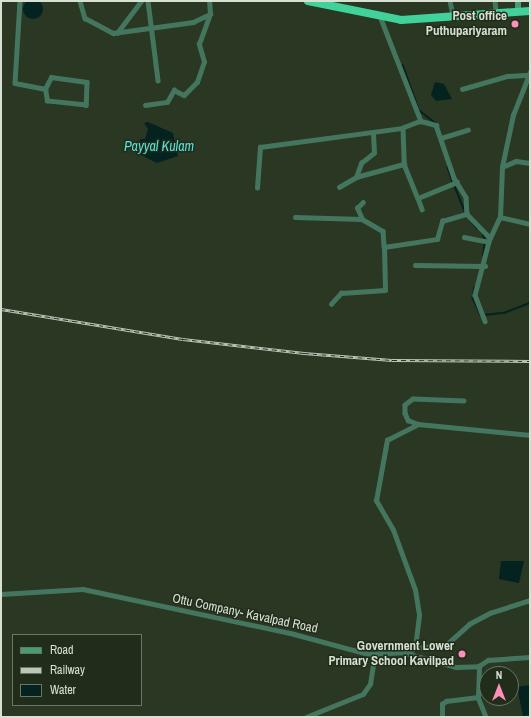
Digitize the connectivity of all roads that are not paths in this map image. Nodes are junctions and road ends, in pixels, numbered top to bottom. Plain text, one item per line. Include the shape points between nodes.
1 (20, 1) edge
2 (80, 1) edge
3 (141, 1) edge
4 (148, 1) edge
5 (209, 1) edge
6 (308, 1) edge
7 (450, 1) edge
8 (495, 1) edge
9 (518, 1) edge
10 (334, 4) edge
11 (518, 10) junction
12 (496, 11) junction
13 (530, 11) edge
14 (210, 14) junction
15 (453, 15) junction
16 (380, 16) junction
17 (152, 27) junction
18 (117, 33) junction
19 (529, 74) edge
20 (158, 80) dead end
21 (45, 89) junction
22 (462, 89) dead end
23 (145, 105) dead end
24 (421, 121) junction
25 (402, 128) junction
26 (468, 130) dead end
27 (373, 134) junction
28 (441, 138) junction
29 (530, 163) edge
30 (404, 164) junction
31 (502, 167) junction
32 (356, 177) junction
33 (457, 182) junction
34 (257, 188) dead end
35 (339, 188) dead end
36 (418, 198) junction
37 (363, 202) dead end
38 (422, 209) dead end
39 (467, 214) junction
40 (295, 217) dead end
41 (500, 217) junction
42 (362, 219) junction
43 (530, 224) edge
44 (464, 237) dead end
45 (489, 240) junction
46 (384, 247) junction
47 (414, 265) dead end
48 (485, 266) junction
49 (331, 304) dead end
50 (484, 320) dead end
51 (464, 401) dead end
52 (418, 424) junction
53 (530, 435) edge
54 (1, 594) edge
55 (530, 600) edge
56 (415, 648) junction
57 (375, 654) junction
58 (406, 654) junction
59 (530, 657) edge
60 (479, 666) junction
61 (478, 696) junction
62 (306, 717) edge
63 (442, 717) edge
64 (486, 717) edge

1 - 21 street via 15,83
2 - 18 street via 85,18 98,28
3 - 18 street
4 - 17 street
5 - 14 street
6 - 10 highway
7 - 15 street
8 - 12 street
9 - 11 street
10 - 16 highway
11 - 12 highway
11 - 13 highway
12 - 15 highway
14 - 17 street via 193,22
14 - 23 street via 199,44 204,62 197,82 184,94 174,90 167,102
15 - 16 highway via 401,20
16 - 24 street
17 - 18 street
17 - 20 street
19 - 22 street via 507,76
19 - 31 street via 513,115
21 - 21 street via 47,101 86,105 88,102 87,82 51,77
24 - 25 street
24 - 28 street via 435,123
25 - 27 street
25 - 30 street
26 - 28 street
27 - 32 street via 374,153 361,163
27 - 34 street via 260,147
28 - 33 street
29 - 31 street via 516,161
30 - 32 street
30 - 36 street
31 - 41 street
32 - 35 street
33 - 36 street
33 - 39 street via 466,197
36 - 38 street
37 - 42 street via 358,208
39 - 45 street
39 - 46 street via 442,220 437,239
40 - 42 street
41 - 43 street
41 - 45 street
42 - 46 street via 384,231
44 - 45 street
45 - 48 street
46 - 49 street via 385,290 341,293
47 - 48 street
48 - 50 street via 475,295
51 - 52 street via 413,399 405,405 405,413 408,420
52 - 53 street
52 - 56 street via 388,440 376,501 393,530 415,590 419,615
54 - 57 street, Ottu Company- Kavalpad Road via 83,589
55 - 56 street via 490,613 469,624 446,645
56 - 58 street
57 - 58 street, Ottu Company- Kavalpad Road
57 - 62 street via 370,684 363,694
58 - 60 street, Ottu Company- Kavalpad Road via 456,667
59 - 60 street, Ottu Company- Kavalpad Road via 488,660
60 - 61 street
61 - 63 street via 446,701 442,704
61 - 64 street

